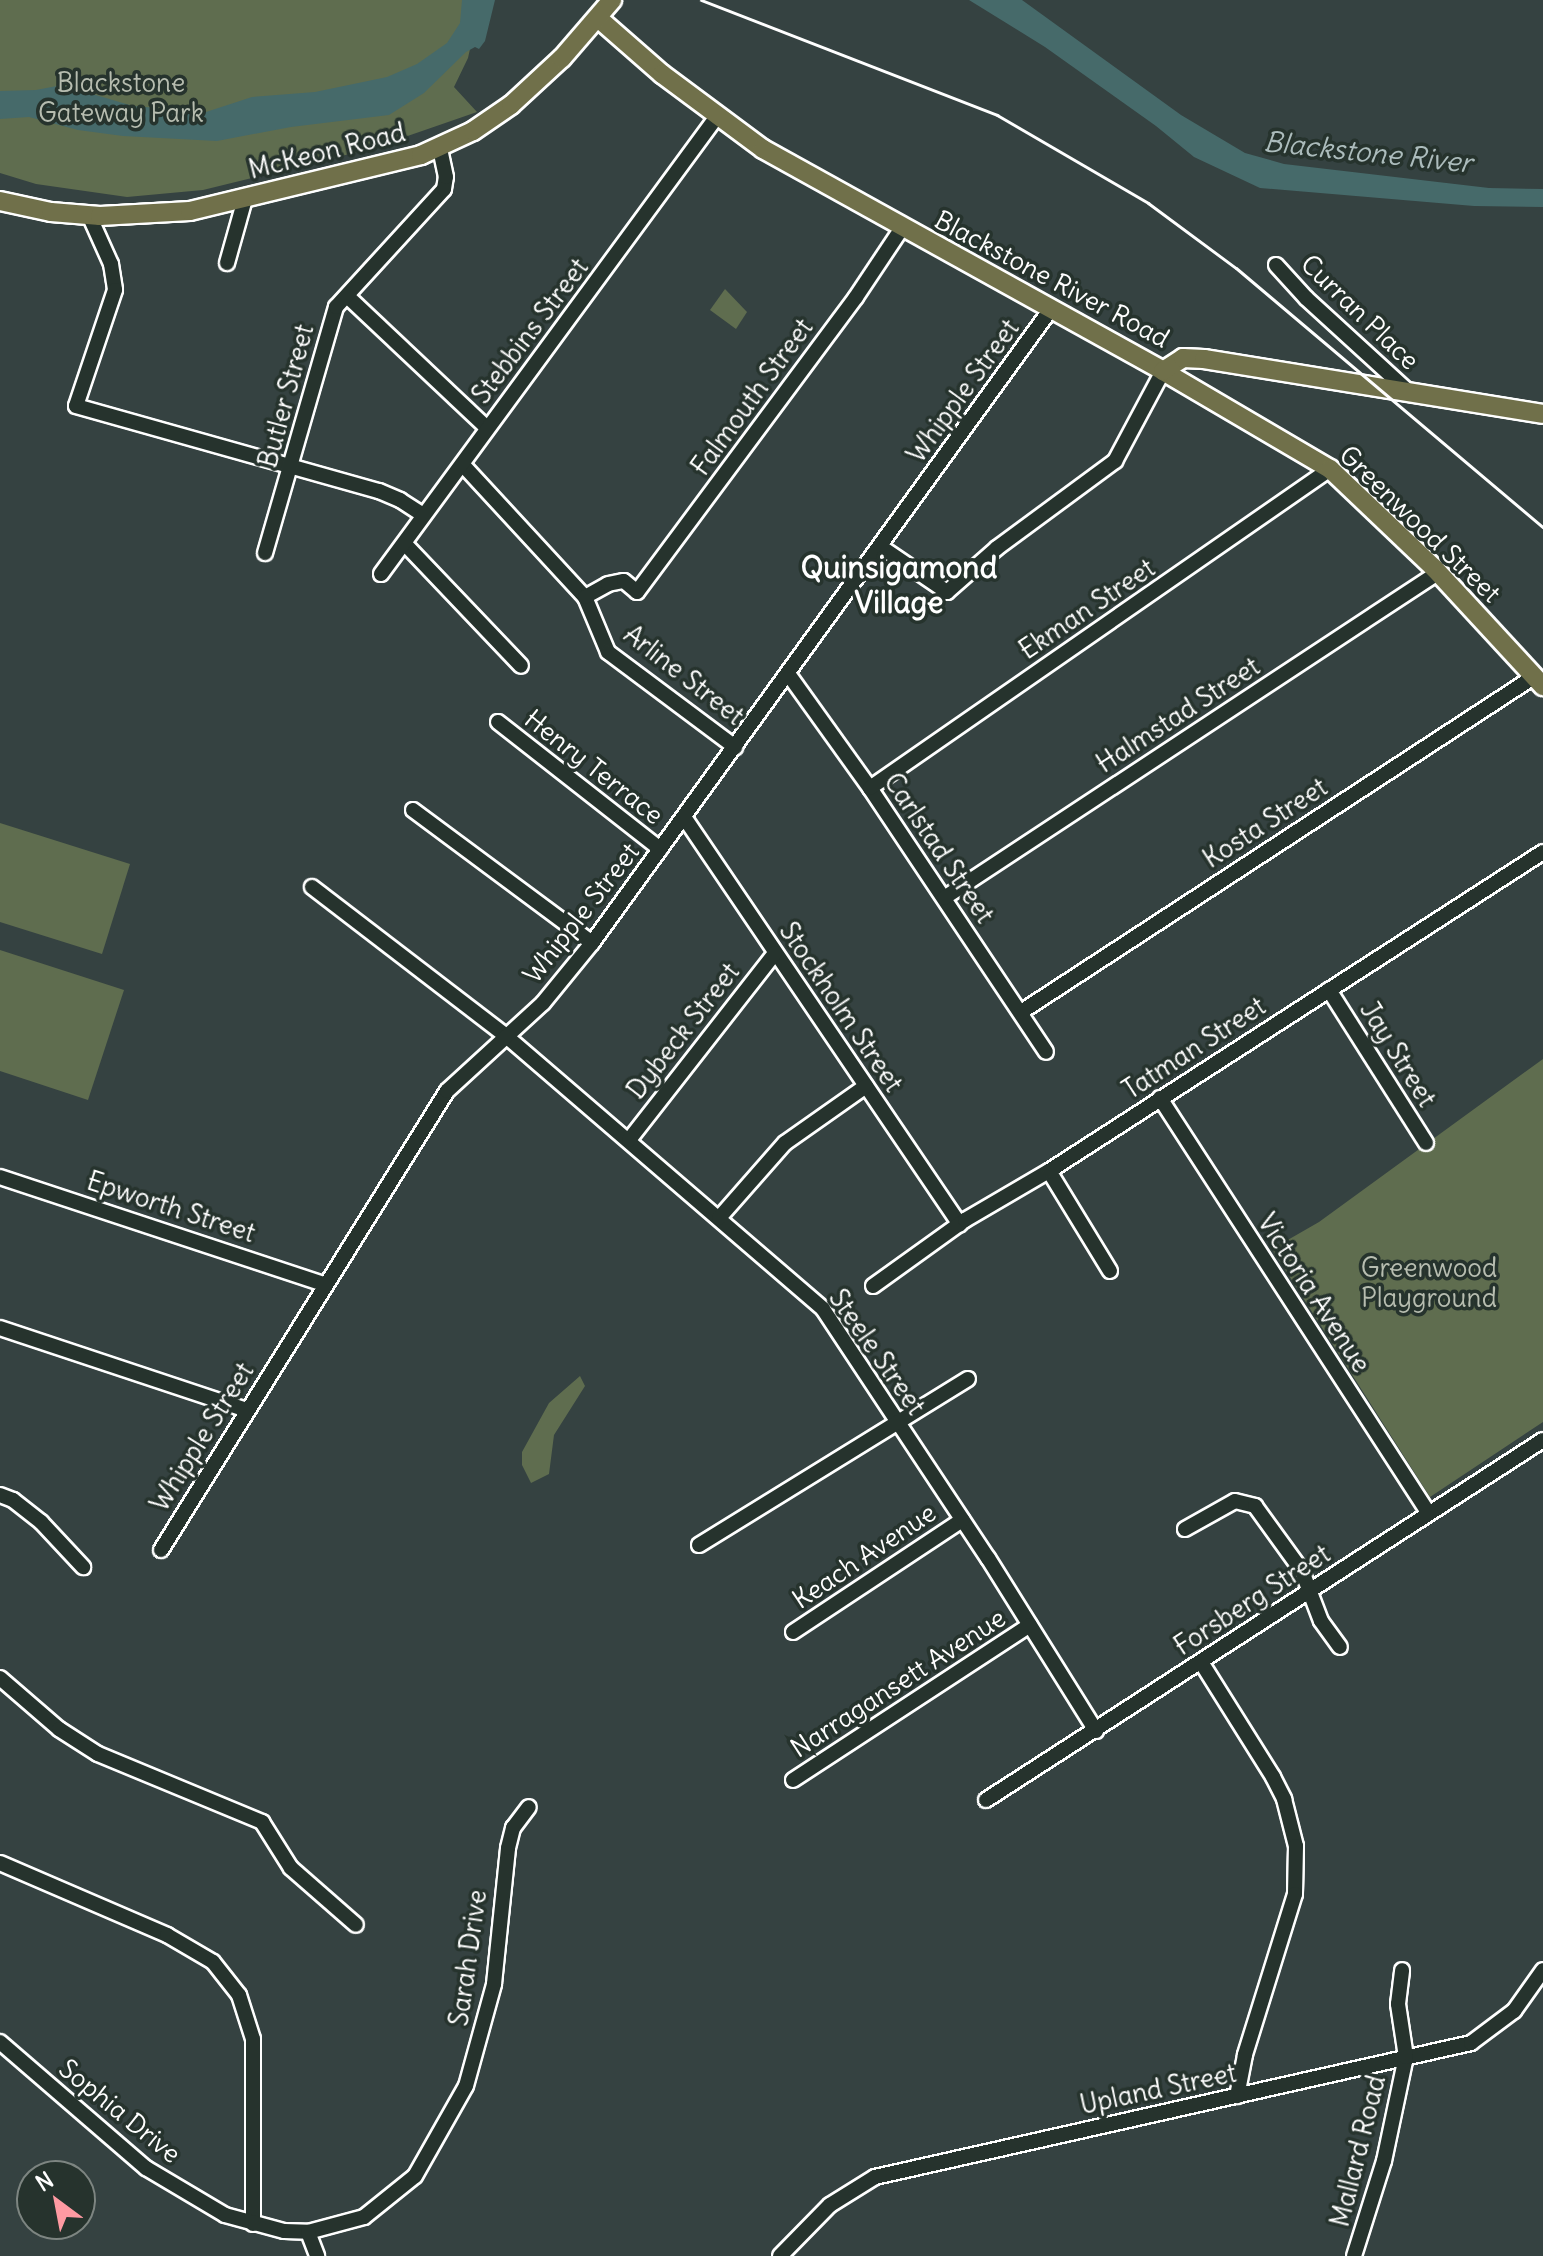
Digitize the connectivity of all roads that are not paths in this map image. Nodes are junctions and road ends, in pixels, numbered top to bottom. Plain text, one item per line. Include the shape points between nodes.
1 (612, 0) edge
2 (598, 18) junction
3 (718, 115) junction
4 (440, 148) junction
5 (245, 199) junction
6 (0, 201) edge
7 (89, 215) junction
8 (902, 228) junction
9 (227, 263) dead end
10 (1276, 265) dead end
11 (347, 296) junction
12 (1051, 309) junction
13 (1163, 371) junction
14 (1410, 393) junction
15 (1543, 414) edge
16 (487, 428) junction
17 (463, 465) junction
18 (291, 469) junction
19 (1330, 469) junction
20 (423, 515) junction
21 (405, 544) junction
22 (881, 547) junction
23 (265, 553) dead end
24 (1439, 572) junction
25 (381, 574) dead end
26 (585, 597) junction
27 (521, 666) dead end
28 (789, 675) junction
29 (1539, 681) edge
30 (498, 722) dead end
31 (735, 747) junction
32 (870, 788) junction
33 (413, 810) dead end
34 (684, 817) junction
35 (660, 849) junction
36 (1543, 852) edge
37 (312, 887) dead end
38 (944, 898) junction
39 (592, 943) junction
40 (775, 953) junction
41 (1329, 990) junction
42 (1021, 1012) junction
43 (506, 1036) junction
44 (1046, 1052) dead end
45 (866, 1086) junction
46 (1160, 1098) junction
47 (629, 1140) junction
48 (1426, 1143) dead end
49 (1049, 1171) junction
50 (0, 1177) edge
51 (719, 1218) junction
52 (960, 1224) junction
53 (1110, 1271) dead end
54 (326, 1285) junction
55 (873, 1286) dead end
56 (0, 1328) edge
57 (968, 1379) dead end
58 (246, 1410) junction
59 (896, 1420) junction
60 (1543, 1440) edge
61 (0, 1495) edge
62 (1428, 1513) junction
63 (962, 1520) junction
64 (1185, 1529) dead end
65 (699, 1545) dead end
66 (161, 1550) dead end
67 (83, 1567) dead end
68 (1310, 1591) junction
69 (1030, 1625) junction
70 (793, 1632) dead end
71 (1340, 1647) dead end
72 (1201, 1662) junction
73 (0, 1678) edge
74 (1096, 1731) junction
75 (793, 1780) dead end
76 (986, 1800) dead end
77 (529, 1807) dead end
78 (0, 1863) edge
79 (356, 1925) dead end
80 (1402, 1970) dead end
81 (1543, 1971) edge
82 (0, 2042) edge
83 (1406, 2057) junction
84 (1237, 2096) junction
85 (253, 2224) junction
86 (308, 2232) junction
87 (317, 2256) edge
88 (780, 2256) edge
89 (1354, 2256) edge

1 - 2 main road, McKeon Road
2 - 3 main road, Blackstone River Road
2 - 4 main road, McKeon Road via 511,105
3 - 8 main road, Blackstone River Road via 763,149
3 - 16 street, Stebbins Street
4 - 5 main road, McKeon Road
4 - 11 street, Butler Street via 444,189
5 - 7 main road, McKeon Road via 142,216
5 - 9 street
6 - 7 main road, McKeon Road
7 - 18 street via 111,264 115,290 76,406
8 - 12 main road, Blackstone River Road
8 - 26 street, Falmouth Street via 637,592 624,581
10 - 14 street, Curran Place
11 - 16 street
11 - 18 street, Butler Street via 330,324
12 - 13 main road, Blackstone River Road
12 - 22 street, Whipple Street
13 - 14 main road, Blackstone River Road via 1183,358 1204,359
13 - 19 main road, Greenwood Street
13 - 22 street via 1115,461 947,592
14 - 15 main road, Blackstone River Road
16 - 17 street, Stebbins Street
17 - 20 street, Stebbins Street
17 - 26 street
18 - 20 street via 379,491
18 - 23 street, Butler Street
19 - 24 main road, Greenwood Street
19 - 32 street, Ekman Street
20 - 21 street, Stebbins Street
21 - 25 street, Stebbins Street
21 - 27 street
22 - 28 street, Whipple Street
24 - 29 main road, Greenwood Street
24 - 38 street, Halmstad Street
26 - 31 street, Arline Street via 608,652
28 - 31 street, Whipple Street
28 - 32 street, Carlstad Street
29 - 42 street, Kosta Street
30 - 35 street, Henry Terrace
31 - 34 street, Whipple Street
32 - 38 street, Carlstad Street
33 - 39 street
34 - 35 street, Whipple Street
34 - 40 street, Stockholm Street
35 - 39 street, Whipple Street
36 - 41 street, Tatman Street
37 - 43 street, Steele Street
38 - 42 street, Carlstad Street
39 - 43 street, Whipple Street via 543,1003
40 - 45 street, Stockholm Street
40 - 47 street, Dybeck Street
41 - 46 street, Tatman Street
41 - 48 street, Jay Street
42 - 44 street, Carlstad Street
43 - 47 street, Steele Street
43 - 54 street, Whipple Street via 447,1091
45 - 51 street via 785,1143
45 - 52 street, Stockholm Street
46 - 49 street, Tatman Street
46 - 62 street, Victoria Avenue
47 - 51 street, Steele Street
49 - 52 street, Tatman Street
49 - 53 street
50 - 54 street, Epworth Street
51 - 59 street, Steele Street via 823,1309
52 - 55 street, Tatman Street
54 - 58 street, Whipple Street
56 - 58 street
57 - 59 street via 934,1403
58 - 66 street, Whipple Street
59 - 63 street, Steele Street
59 - 65 street
60 - 62 street, Forsberg Street
61 - 67 street via 41,1522
62 - 68 street, Forsberg Street
63 - 69 street, Steele Street
63 - 70 street, Keach Avenue
64 - 68 street via 1231,1502 1251,1503 1302,1571
68 - 71 street via 1321,1621
68 - 72 street, Forsberg Street
69 - 74 street, Steele Street
69 - 75 street, Narragansett Avenue
72 - 74 street, Forsberg Street
72 - 84 street via 1273,1777 1296,1846 1295,1894
73 - 79 street via 59,1729 98,1754 262,1822 291,1868
74 - 76 street, Forsberg Street
77 - 86 street, Sarah Drive via 513,1828 508,1848 494,1984 466,2086 415,2176 383,2205 339,2226
78 - 85 street via 167,1935 213,1962 239,1995 253,2039
80 - 83 street via 1398,2004
81 - 83 street, Upland Street via 1514,2011 1471,2043
82 - 85 street, Sophia Drive via 146,2168 225,2215
83 - 84 street, Upland Street
83 - 89 street, Mallard Road via 1377,2188
84 - 88 street, Upland Street via 875,2177 830,2205
85 - 86 street, Sophia Drive
86 - 87 street

